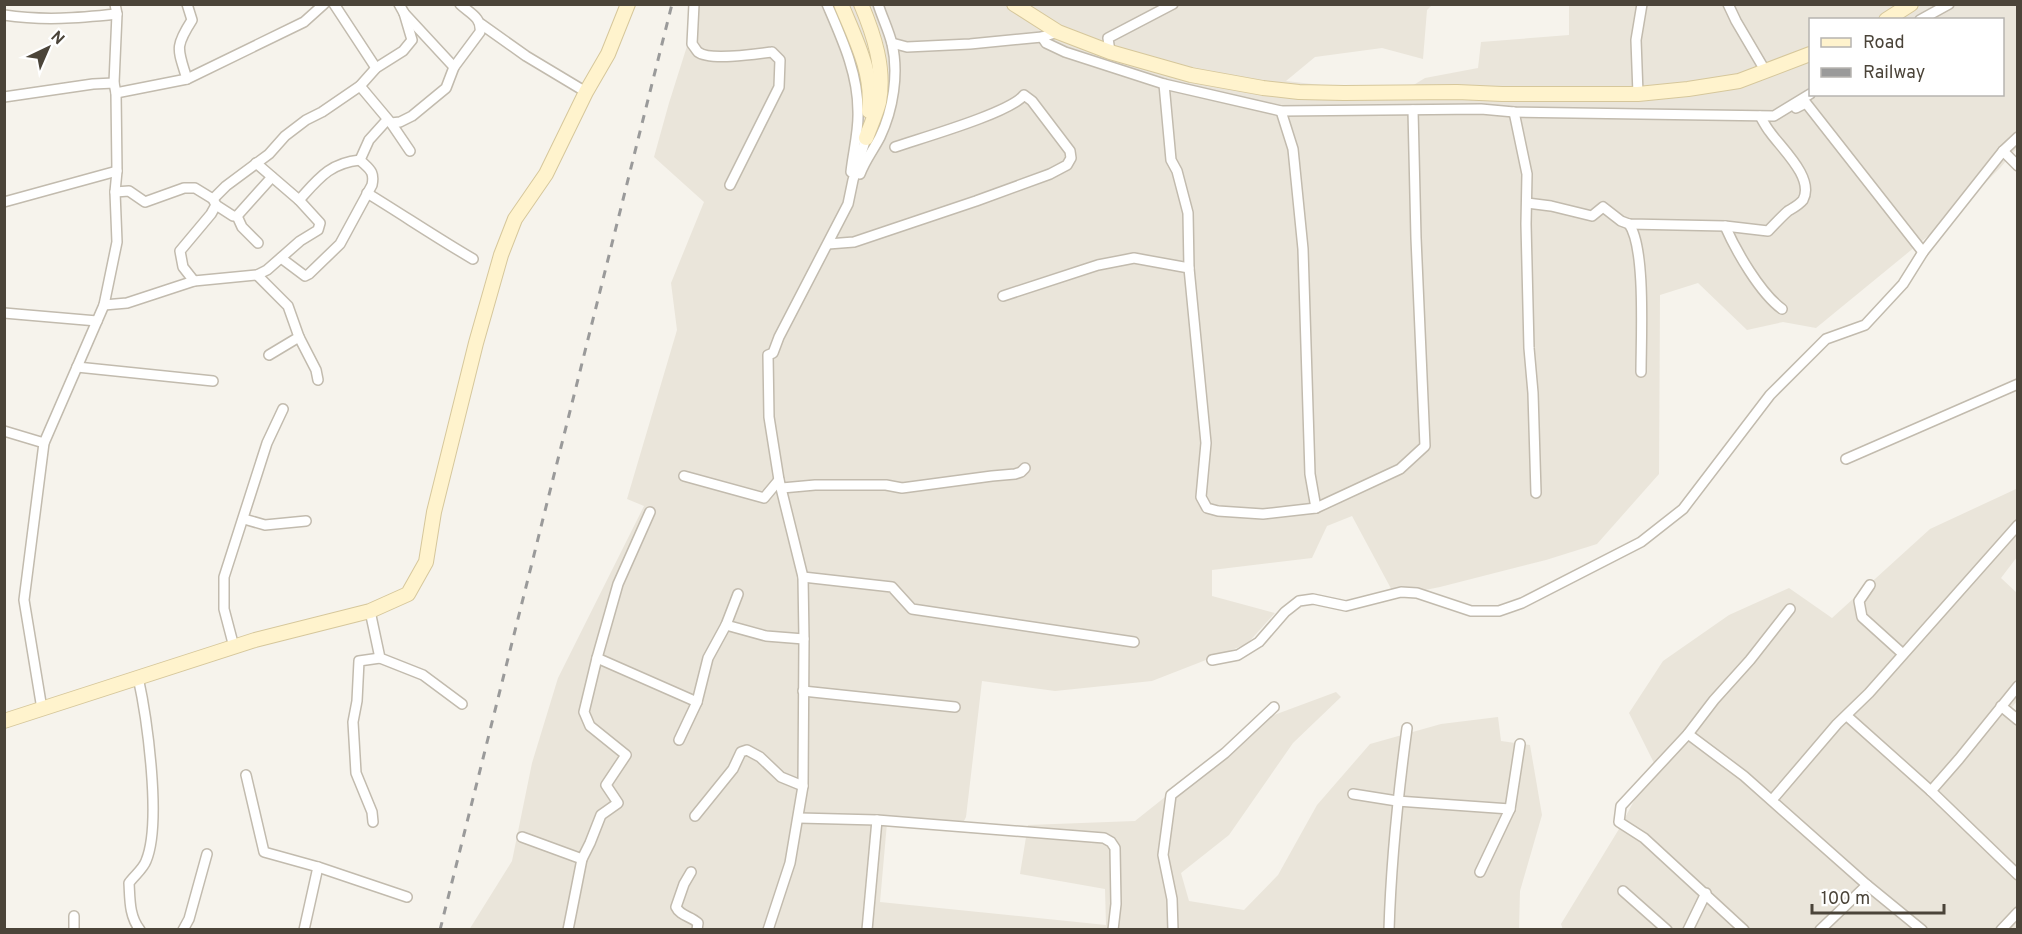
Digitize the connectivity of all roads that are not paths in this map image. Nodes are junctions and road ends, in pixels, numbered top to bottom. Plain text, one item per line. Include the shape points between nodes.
1 (187, 4) edge
2 (324, 4) edge
3 (334, 4) edge
4 (460, 4) edge
5 (628, 4) edge
6 (694, 4) edge
7 (827, 4) edge
8 (841, 4) edge
9 (861, 4) edge
10 (878, 4) edge
11 (1014, 4) edge
12 (1173, 4) edge
13 (1642, 4) edge
14 (1728, 4) edge
15 (1911, 4) edge
16 (1949, 4) edge
17 (1160, 7) edge
18 (116, 9) edge
19 (401, 9) edge
20 (4, 15) edge
21 (1889, 18) edge
22 (1924, 18) edge
23 (481, 24) junction
24 (1058, 32) junction
25 (1042, 37) junction
26 (892, 43) junction
27 (1110, 52) junction
28 (1809, 54) edge
29 (376, 68) junction
30 (454, 68) junction
31 (1766, 72) junction
32 (187, 79) junction
33 (1164, 84) junction
34 (360, 86) junction
35 (115, 88) junction
36 (586, 92) junction
37 (1638, 94) junction
38 (1809, 95) edge
39 (4, 97) edge
40 (1413, 110) junction
41 (1281, 111) junction
42 (1514, 112) junction
43 (1760, 116) junction
44 (1774, 116) junction
45 (389, 121) junction
46 (2018, 136) edge
47 (866, 138) junction
48 (895, 147) dead end
49 (411, 151) dead end
50 (2003, 151) junction
51 (360, 160) junction
52 (256, 162) junction
53 (2018, 166) edge
54 (117, 171) junction
55 (273, 177) junction
56 (730, 185) dead end
57 (115, 192) junction
58 (367, 193) junction
59 (299, 200) junction
60 (4, 202) edge
61 (215, 202) junction
62 (1527, 203) junction
63 (848, 204) junction
64 (237, 216) junction
65 (1634, 226) junction
66 (1725, 226) junction
67 (258, 243) dead end
68 (828, 244) junction
69 (1923, 252) junction
70 (281, 258) junction
71 (473, 259) dead end
72 (1189, 268) junction
73 (257, 275) junction
74 (194, 281) junction
75 (1003, 296) dead end
76 (104, 305) junction
77 (1782, 309) dead end
78 (4, 313) edge
79 (97, 321) junction
80 (299, 337) junction
81 (268, 355) dead end
82 (76, 367) junction
83 (1641, 372) dead end
84 (318, 380) dead end
85 (213, 381) dead end
86 (2018, 384) edge
87 (283, 409) dead end
88 (4, 431) edge
89 (44, 443) junction
90 (1846, 459) dead end
91 (1025, 468) dead end
92 (684, 476) dead end
93 (781, 484) junction
94 (1536, 494) dead end
95 (1316, 508) junction
96 (650, 512) dead end
97 (244, 519) junction
98 (306, 521) dead end
99 (2018, 525) edge
100 (803, 577) junction
101 (1870, 585) dead end
102 (738, 594) dead end
103 (1790, 609) dead end
104 (370, 611) junction
105 (726, 625) junction
106 (804, 639) junction
107 (1134, 642) dead end
108 (234, 647) junction
109 (1903, 654) junction
110 (380, 658) junction
111 (597, 658) junction
112 (1212, 660) dead end
113 (138, 677) junction
114 (2018, 686) edge
115 (803, 690) junction
116 (697, 702) junction
117 (462, 704) dead end
118 (2001, 706) junction
119 (955, 707) dead end
120 (1274, 707) dead end
121 (42, 709) junction
122 (1847, 716) junction
123 (2018, 720) edge
124 (4, 721) edge
125 (1407, 729) dead end
126 (1688, 734) junction
127 (679, 740) dead end
128 (1520, 744) dead end
129 (246, 775) dead end
130 (804, 786) junction
131 (1930, 791) junction
132 (1353, 794) dead end
133 (1772, 800) junction
134 (1397, 801) junction
135 (1510, 809) junction
136 (695, 816) dead end
137 (799, 818) junction
138 (877, 820) junction
139 (373, 822) dead end
140 (522, 837) dead end
141 (207, 854) dead end
142 (582, 859) junction
143 (318, 867) junction
144 (691, 872) dead end
145 (1480, 872) dead end
146 (2018, 875) edge
147 (1867, 885) junction
148 (1623, 891) dead end
149 (1706, 893) junction
150 (407, 897) dead end
151 (2018, 912) edge
152 (74, 916) dead end
153 (74, 930) edge
154 (140, 930) edge
155 (183, 930) edge
156 (304, 930) edge
157 (568, 930) edge
158 (697, 930) edge
159 (768, 930) edge
160 (867, 930) edge
161 (1113, 930) edge
162 (1173, 930) edge
163 (1389, 930) edge
164 (1667, 930) edge
165 (1688, 930) edge
166 (1744, 930) edge
167 (1820, 930) edge
168 (1922, 930) edge
169 (2001, 930) edge

1 - 32 street via 192,20 179,49
2 - 32 street via 304,22
3 - 29 street
4 - 23 street
5 - 36 main road via 608,54
6 - 56 street via 692,44 699,52 706,56 772,52 780,60 779,87
7 - 63 street via 857,88 859,114
8 - 47 main road via 869,82
9 - 47 main road via 875,39 880,74 879,102
10 - 26 street
11 - 24 main road
12 - 17 street
13 - 37 street via 1636,40
14 - 31 street
15 - 21 main road
16 - 22 street
17 - 27 street via 1108,38
18 - 20 street via 75,18
18 - 35 street
19 - 29 street via 412,40 403,51
19 - 30 street
23 - 30 street via 480,32
23 - 36 street
24 - 25 street
24 - 27 main road
25 - 26 street via 959,45 907,47
25 - 33 street via 1065,52
26 - 63 street via 895,66 891,105
27 - 37 main road via 1191,75 1299,92
28 - 31 main road
29 - 34 street
30 - 45 street via 446,88 412,116 400,122
31 - 37 main road via 1730,83
32 - 35 street
33 - 41 street
33 - 72 street via 1171,160 1188,213
34 - 45 street
34 - 52 street via 306,120
35 - 39 street via 93,84
35 - 54 street
36 - 104 main road via 546,174 515,219 501,255 434,512 426,561 408,594
38 - 44 street
40 - 41 street
40 - 42 street
40 - 95 street via 1425,446 1400,469
41 - 95 street via 1293,149 1303,249 1310,474
42 - 43 street
42 - 62 street via 1527,174
43 - 44 street
43 - 66 street via 1800,172 1804,197 1768,231
44 - 69 street via 1806,104
45 - 49 street
45 - 51 street via 369,140
46 - 50 street
47 - 63 street
48 - 68 street via 1010,105 1024,95 1070,151 1071,158 1067,165 1050,174 976,201 854,242
50 - 53 street
50 - 69 street
51 - 58 street via 373,177
51 - 59 street via 334,166
52 - 55 street
52 - 61 street via 226,186
54 - 57 street
54 - 60 street
55 - 59 street
55 - 64 street
57 - 61 street via 129,191 145,202 195,188
57 - 76 street via 117,242
58 - 70 street via 340,244 309,274 305,276
58 - 71 street
59 - 70 street via 320,223 318,230
61 - 64 street
61 - 74 street via 211,214 180,251 183,267
62 - 65 street via 1592,216 1603,207
62 - 94 street
63 - 68 street
64 - 67 street
65 - 66 street
65 - 83 street via 1641,277
66 - 77 street via 1767,296
68 - 93 street via 773,353 768,355 769,417
69 - 112 street via 1903,284 1865,324 1826,339 1770,395 1683,509 1641,542 1499,611 1471,610 1417,593 1401,592 1346,606 1313,599 1299,602 1258,642 1238,655
70 - 73 street
72 - 75 street via 1134,258 1098,264
72 - 95 street via 1206,443 1201,497 1207,508 1218,511 1263,514
73 - 74 street
73 - 80 street via 288,306
74 - 76 street via 127,303
76 - 79 street
78 - 79 street
79 - 82 street
80 - 81 street
80 - 84 street
82 - 85 street
82 - 89 street
86 - 90 street
87 - 97 street via 267,443
88 - 89 street
89 - 121 street via 24,600
91 - 93 street via 1016,474 902,488
92 - 93 street via 764,498
93 - 100 street
96 - 111 street via 618,584
97 - 98 street via 265,525
97 - 108 street via 224,577 224,609
99 - 109 street
100 - 106 street
100 - 107 street via 892,587 912,609
101 - 109 street via 1858,601 1862,617
102 - 105 street
103 - 126 street
104 - 108 main road
104 - 110 street
105 - 106 street via 766,636
105 - 116 street via 708,658
106 - 115 street
108 - 113 main road
109 - 122 street
110 - 117 street via 423,675
110 - 139 street via 359,661 353,722 356,773
111 - 116 street
111 - 142 street via 584,712 590,726 626,755 606,785 618,804 601,815
113 - 121 main road
113 - 154 street via 148,741 152,818 145,864 129,883 130,905
114 - 118 street
115 - 119 street
115 - 130 street
116 - 127 street
118 - 123 street
118 - 131 street
120 - 162 street via 1225,753 1171,795 1163,855 1172,899
121 - 124 main road
122 - 131 street
122 - 133 street
125 - 134 street
126 - 133 street
126 - 149 street via 1621,806 1619,822 1644,838
128 - 135 street
129 - 143 street via 264,852
130 - 136 street via 781,777 747,750 741,752 733,769
130 - 137 street
131 - 146 street
132 - 134 street
133 - 147 street
134 - 135 street
134 - 163 street
135 - 145 street
137 - 138 street
137 - 159 street via 787,878
138 - 160 street
138 - 161 street via 1104,838 1115,848
140 - 142 street
141 - 155 street
142 - 157 street
143 - 150 street
143 - 156 street
144 - 158 street via 676,907 696,920
147 - 167 street
147 - 168 street
148 - 164 street
149 - 165 street
149 - 166 street
151 - 169 street
152 - 153 street

